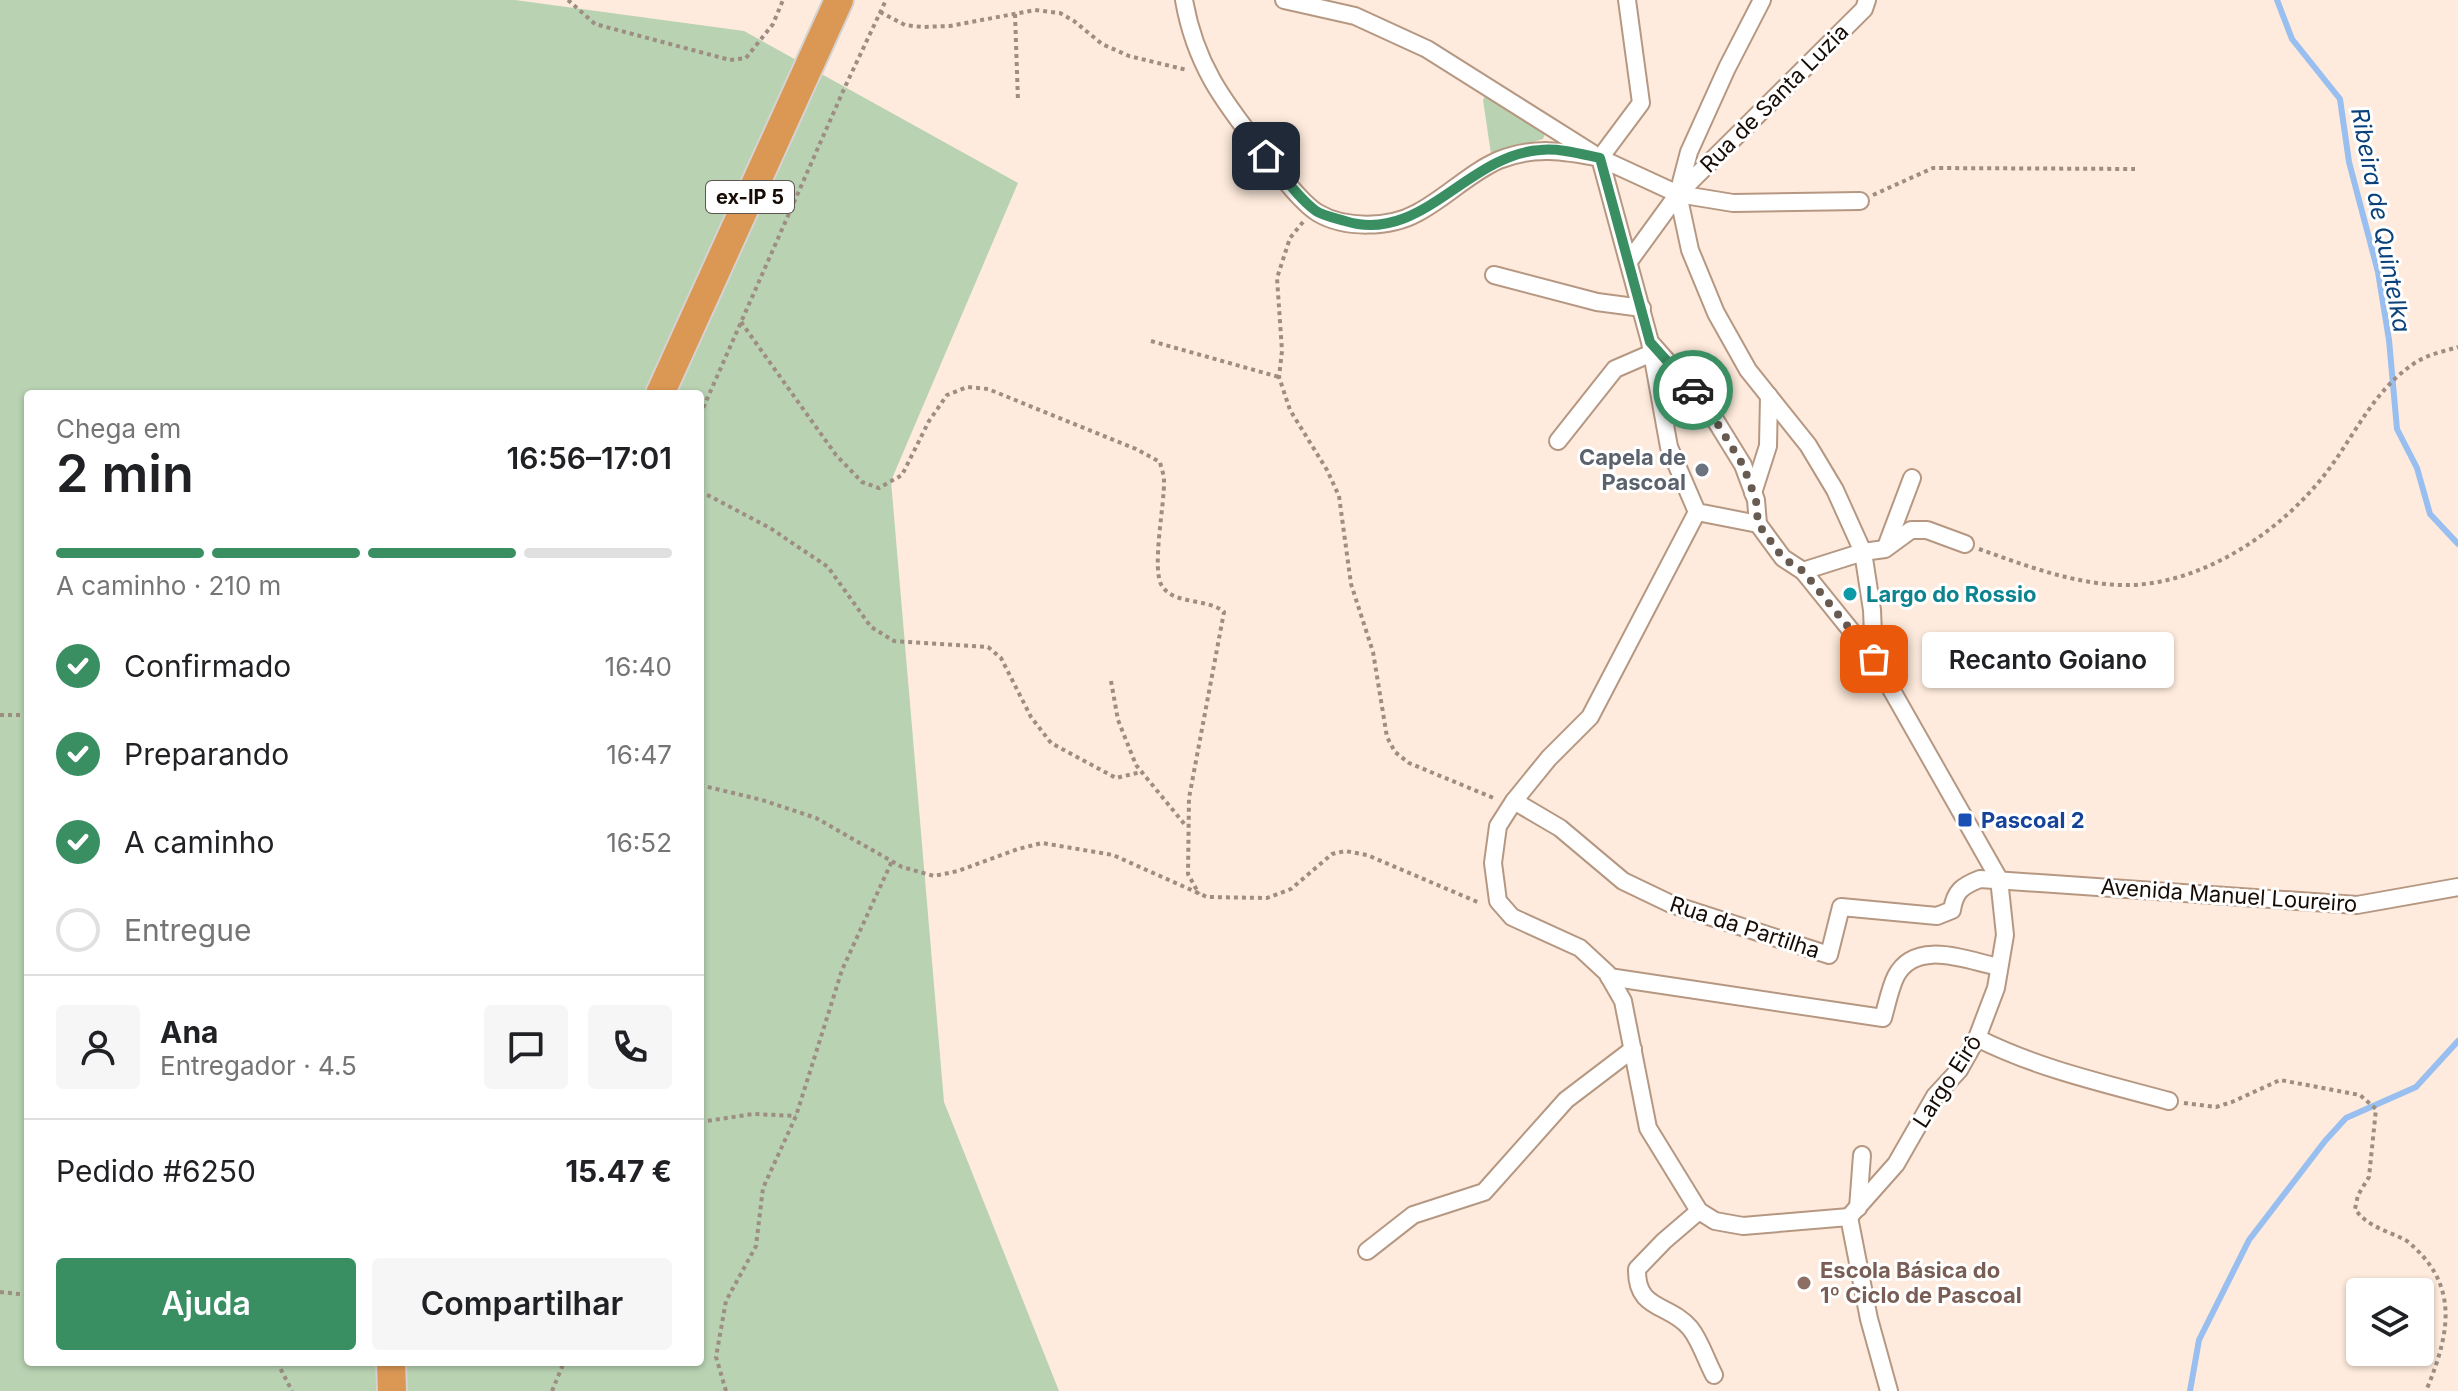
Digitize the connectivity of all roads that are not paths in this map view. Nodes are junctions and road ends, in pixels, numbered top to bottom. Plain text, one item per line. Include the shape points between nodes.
1 (839, 0) edge
2 (1184, 0) edge
3 (1284, 0) edge
4 (1627, 0) edge
5 (1762, 0) edge
6 (1867, 0) edge
7 (1600, 158) junction
8 (1678, 194) junction
9 (1860, 201) road end
10 (1630, 260) junction
11 (1494, 275) dead end
12 (1642, 308) junction
13 (1651, 347) junction
14 (662, 390) edge
15 (1769, 396) junction
16 (1706, 405) junction
17 (1665, 424) junction
18 (1558, 441) dead end
19 (1912, 478) dead end
20 (1753, 493) junction
21 (1697, 512) junction
22 (1758, 524) junction
23 (1965, 544) road end
24 (1885, 549) junction
25 (1863, 552) junction
26 (1803, 571) junction
27 (1874, 659) junction
28 (1514, 801) junction
29 (1999, 879) junction
30 (2458, 887) edge
31 (1999, 967) junction
32 (1609, 977) junction
33 (1977, 1038) junction
34 (1633, 1049) junction
35 (2169, 1101) road end
36 (1862, 1155) dead end
37 (1699, 1211) junction
38 (1853, 1212) junction
39 (1367, 1251) dead end
40 (391, 1366) edge
41 (1714, 1375) dead end
42 (392, 1391) edge
43 (1889, 1391) edge

1 - 14 highway, ex-IP 5
2 - 7 street via 1197,52 1213,86 1318,213 1356,225 1385,225 1417,214 1499,160 1538,150
3 - 7 street via 1355,16 1427,49
4 - 7 street via 1641,103
5 - 8 street via 1689,152
6 - 8 street, Rua de Santa Luzia via 1864,9
7 - 8 street
7 - 10 street
8 - 9 street via 1733,203
8 - 10 street
8 - 15 street via 1690,250 1716,313
10 - 12 street
11 - 12 street
12 - 13 street
13 - 16 street
13 - 17 street
13 - 18 street via 1615,369
15 - 20 street via 1768,446
15 - 25 street via 1808,445
16 - 17 street via 1678,405
16 - 20 street via 1743,465
17 - 21 street via 1669,447
19 - 24 street
20 - 22 street
21 - 22 street
21 - 28 street via 1590,717
22 - 26 street via 1783,558
23 - 24 street via 1927,530 1911,530
24 - 25 street
25 - 26 street
25 - 27 street
26 - 27 street
27 - 29 street
28 - 29 street, Rua da Partilha via 1647,893 1829,955 1841,907 1937,916 1952,910 1965,885
28 - 32 street via 1498,826 1493,863 1498,901 1512,917 1580,948
29 - 30 street, Avenida Manuel Loureiro via 2357,905
29 - 31 street, Largo Eirô via 2005,935
31 - 32 street via 1940,953 1907,962 1896,975 1883,1018
31 - 33 street, Largo Eirô
32 - 34 street via 1623,1001
33 - 35 street via 2051,1069
33 - 38 street, Largo Eirô via 1896,1164
34 - 37 street via 1648,1128
34 - 39 street via 1566,1100 1484,1192 1413,1215
36 - 38 street
37 - 38 street via 1715,1221 1743,1226
37 - 41 street via 1637,1269 1637,1285 1643,1297 1689,1327
38 - 43 street via 1869,1319
40 - 42 highway

